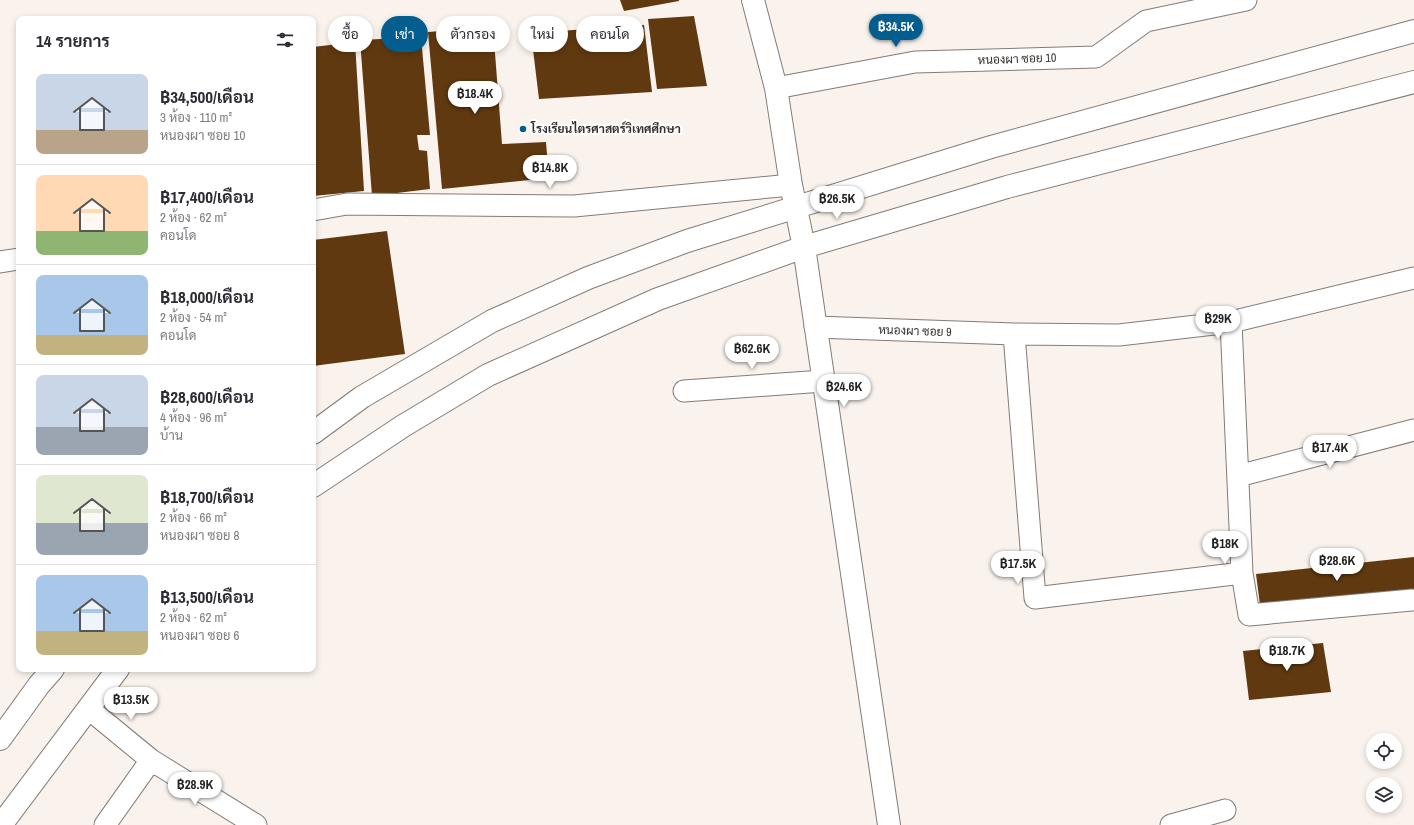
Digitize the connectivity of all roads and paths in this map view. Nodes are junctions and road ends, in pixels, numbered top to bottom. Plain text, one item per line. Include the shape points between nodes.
1 (753, 0) edge
2 (1246, 0) edge
3 (1414, 31) edge
4 (1414, 82) edge
5 (776, 88) junction
6 (791, 185) junction
7 (796, 208) junction
8 (316, 209) edge
9 (804, 247) junction
10 (1414, 278) edge
11 (1231, 322) junction
12 (815, 327) junction
13 (1014, 334) junction
14 (823, 381) junction
15 (684, 391) dead end
16 (1414, 430) edge
17 (316, 431) edge
18 (1238, 476) junction
19 (316, 484) edge
20 (1242, 573) junction
21 (1412, 600) dead end
22 (50, 672) edge
23 (116, 672) edge
24 (89, 708) junction
25 (0, 739) edge
26 (151, 760) junction
27 (1225, 810) dead end
28 (1, 825) edge
29 (105, 825) edge
30 (256, 825) edge
31 (889, 825) edge
32 (1171, 825) edge

1 - 5 main road
2 - 5 street, หนองผา ซอย 10 via 1146,21 1096,57 915,62
3 - 7 main road via 991,147
4 - 9 main road via 1007,187
5 - 6 main road
6 - 7 main road
6 - 8 street via 574,206 347,204
7 - 9 main road
7 - 17 main road via 688,241 588,278 492,321 362,397
9 - 12 main road
9 - 19 main road via 658,300 488,375 403,426
10 - 11 street, หนองผา ซอย 9
11 - 13 street, หนองผา ซอย 9 via 1119,335
11 - 18 street
12 - 13 street, หนองผา ซอย 9
12 - 14 main road
13 - 20 street via 1035,598
14 - 15 street
14 - 31 main road
16 - 18 street
18 - 20 street
20 - 21 street via 1249,615
22 - 25 main road
23 - 24 main road
24 - 26 street
24 - 28 main road
26 - 29 street
26 - 30 street
27 - 32 street

